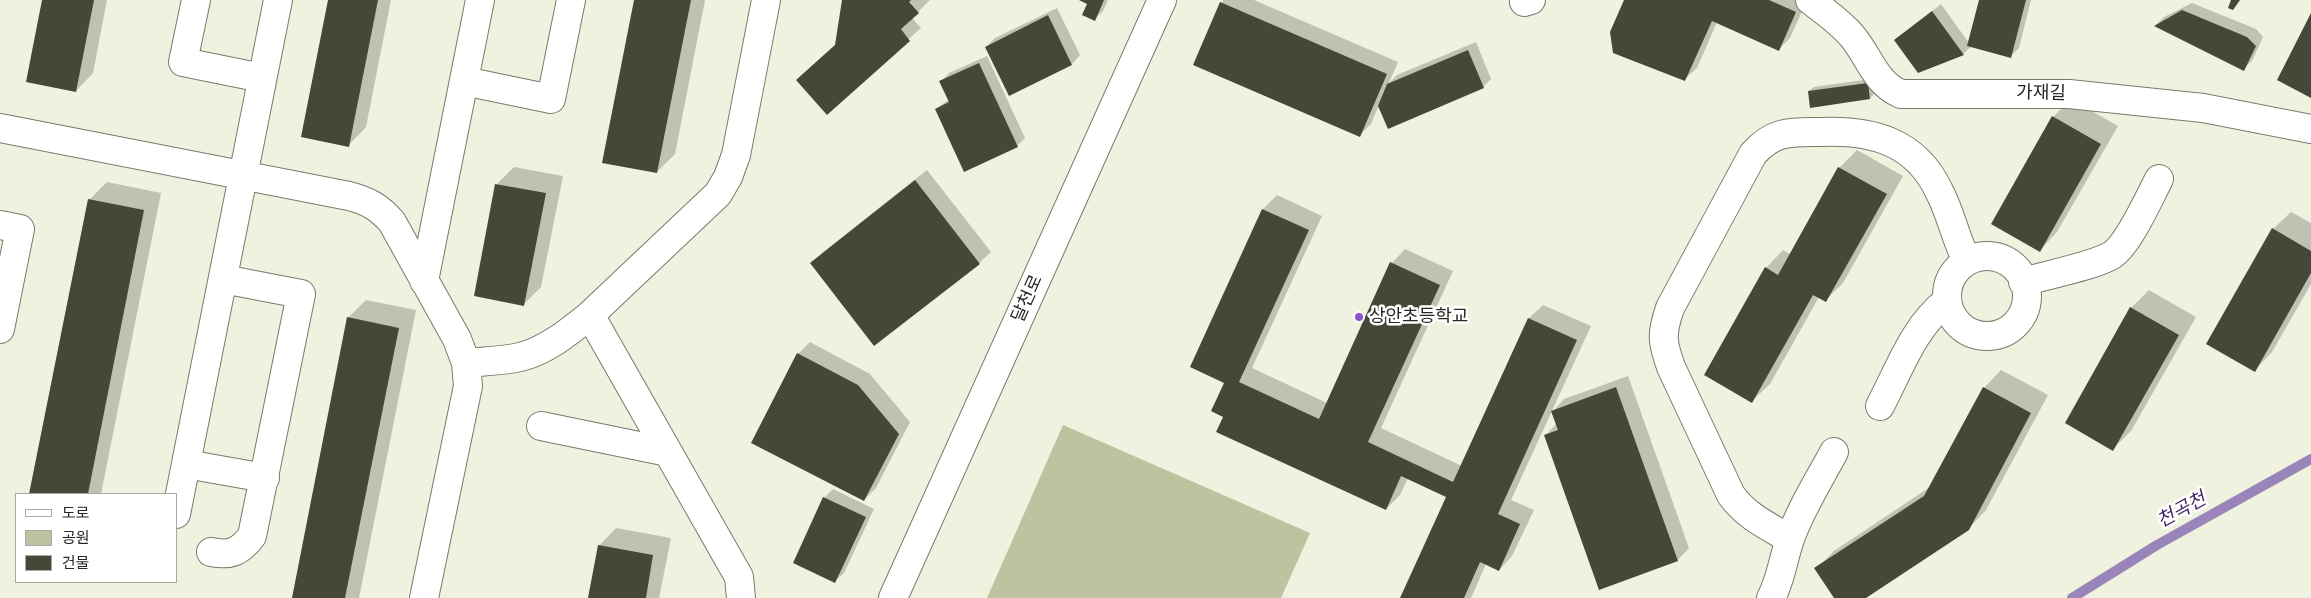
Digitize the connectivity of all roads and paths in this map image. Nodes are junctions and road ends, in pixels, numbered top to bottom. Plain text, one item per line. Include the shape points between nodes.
1 (196, 0) edge
2 (278, 0) edge
3 (480, 0) edge
4 (571, 0) edge
5 (766, 0) edge
6 (1162, 0) edge
7 (1810, 0) edge
8 (262, 78) junction
9 (464, 81) junction
10 (0, 128) edge
11 (2311, 129) edge
12 (243, 176) junction
13 (2159, 179) dead end
14 (0, 225) edge
15 (1968, 262) junction
16 (223, 279) junction
17 (424, 281) junction
18 (2023, 282) junction
19 (1947, 300) junction
20 (590, 315) junction
21 (0, 329) edge
22 (466, 362) junction
23 (1880, 406) dead end
24 (540, 426) dead end
25 (668, 452) junction
26 (1834, 452) dead end
27 (186, 464) junction
28 (265, 478) junction
29 (178, 504) edge
30 (1790, 538) junction
31 (211, 552) dead end
32 (424, 598) edge
33 (741, 598) edge
34 (893, 598) edge
35 (1771, 598) edge

1 - 8 street via 183,62
2 - 8 street
3 - 9 street
4 - 9 street via 551,99
5 - 20 street via 736,155 728,177 718,194
6 - 34 street, 달천로
7 - 11 street, 가재길 via 1851,34 1882,82 1901,94 2088,95 2203,108
8 - 12 street
9 - 17 street
10 - 12 street
12 - 16 street
12 - 17 street via 349,196 374,204 392,222
13 - 18 street via 2124,244 2113,254
14 - 21 street via 20,229
15 - 18 street via 1988,256 2000,258 2012,265
15 - 19 street via 1954,275 1948,287
15 - 30 street via 1927,168 1891,141 1846,131 1788,133 1775,136 1753,154 1670,308 1663,330 1663,346 1731,495 1741,509 1756,520
16 - 27 street
16 - 28 street via 301,294
17 - 22 street via 457,339
18 - 19 street via 2026,300 2023,313 2010,328 1993,336 1980,336 1958,324
19 - 23 street via 1922,325
20 - 22 street via 546,346 522,357
20 - 25 street
22 - 32 street via 468,386
24 - 25 street
25 - 33 street via 739,577
26 - 30 street
27 - 28 street
27 - 29 street
28 - 31 street via 252,536 237,552 224,555
30 - 35 street

